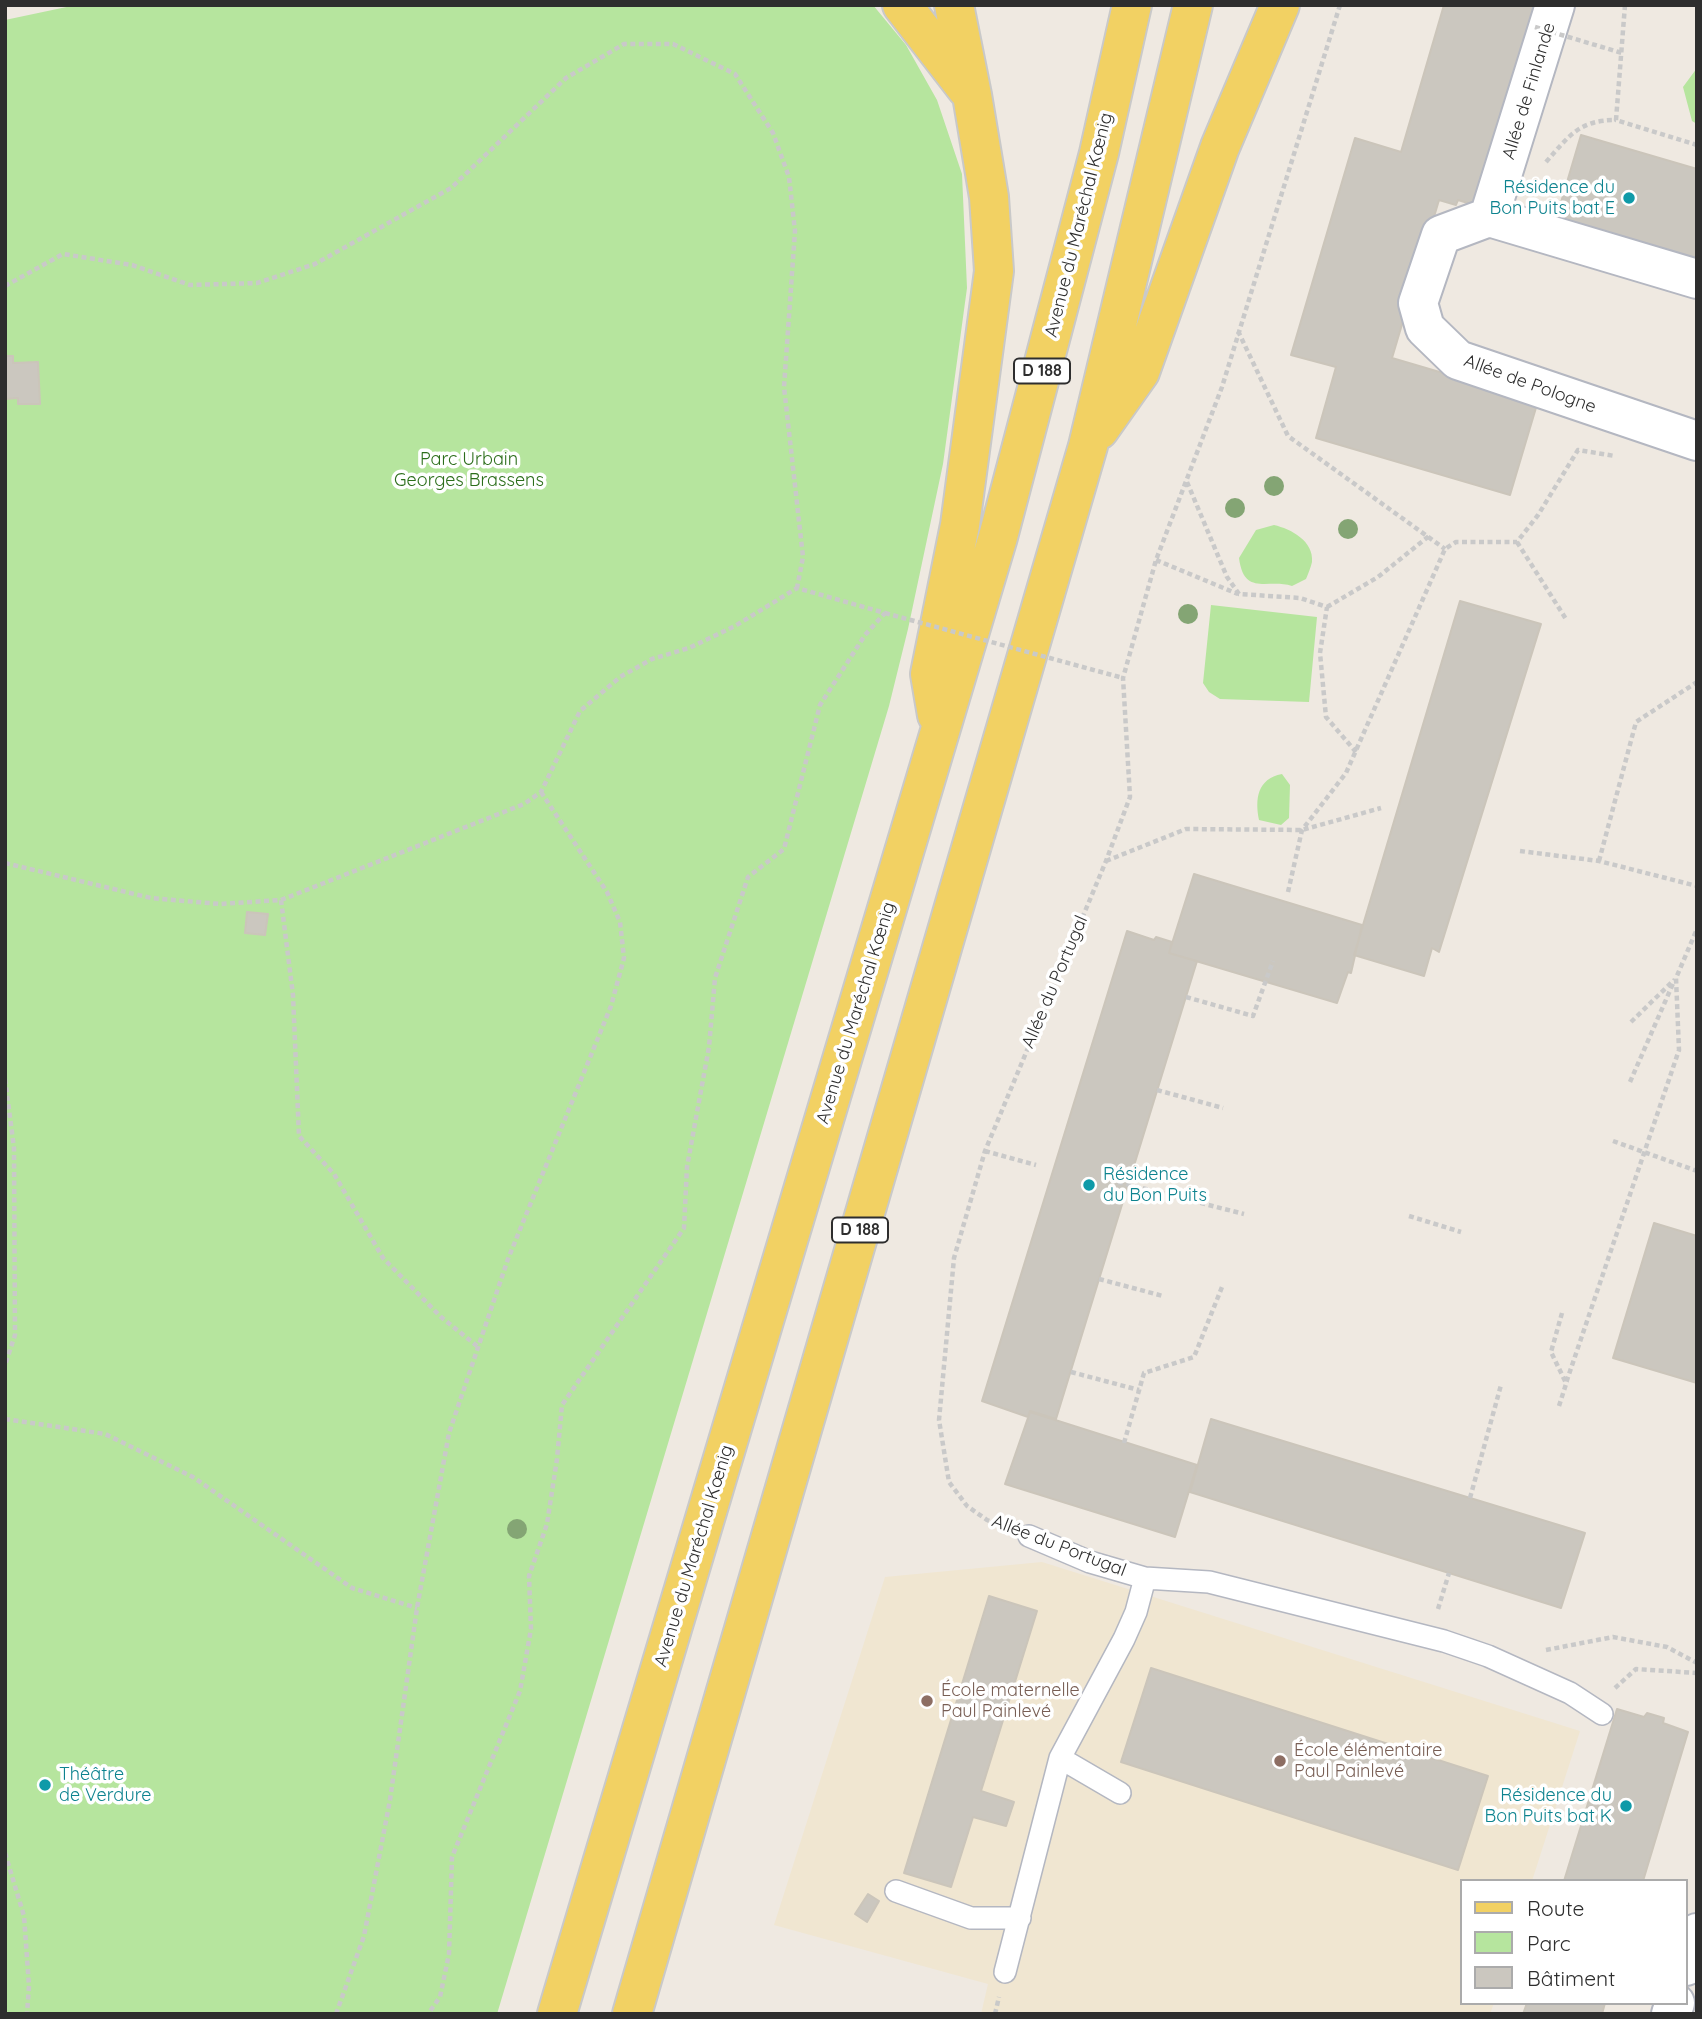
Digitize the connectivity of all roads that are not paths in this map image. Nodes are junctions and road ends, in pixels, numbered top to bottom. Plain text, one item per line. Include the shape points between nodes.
1 (902, 5) edge
2 (954, 5) edge
3 (1132, 5) edge
4 (1193, 5) edge
5 (1280, 5) edge
6 (1545, 16) edge
7 (972, 95) junction
8 (1489, 217) junction
9 (1697, 279) edge
10 (1697, 441) edge
11 (1088, 446) junction
12 (939, 733) junction
13 (1029, 1536) road end
14 (1145, 1578) junction
15 (1604, 1705) road end
16 (1060, 1758) junction
17 (1120, 1793) dead end
18 (896, 1891) dead end
19 (1020, 1918) junction
20 (1697, 1933) edge
21 (1688, 1960) edge
22 (1005, 1972) dead end
23 (557, 2014) edge
24 (632, 2014) edge

1 - 7 main road
2 - 7 main road
3 - 12 main road, Avenue du Maréchal Kœnig / D 188 via 1099,153 998,537
4 - 11 main road, D 188
5 - 11 main road via 1220,147 1140,372
6 - 8 street, Allée de Finlande
7 - 12 main road via 989,197 994,271 960,525 930,674
8 - 9 street
8 - 10 street, Allée de Pologne via 1441,235 1418,303 1425,328 1458,360
11 - 24 main road, D 188
12 - 23 main road, Avenue du Maréchal Kœnig / D 188
13 - 14 lane, Allée du Portugal via 1090,1562
14 - 15 lane, Allée du Portugal via 1209,1582 1429,1637 1488,1656
14 - 16 lane via 1124,1639
16 - 17 lane
16 - 19 lane
18 - 19 lane via 971,1918
19 - 22 lane
20 - 21 street

